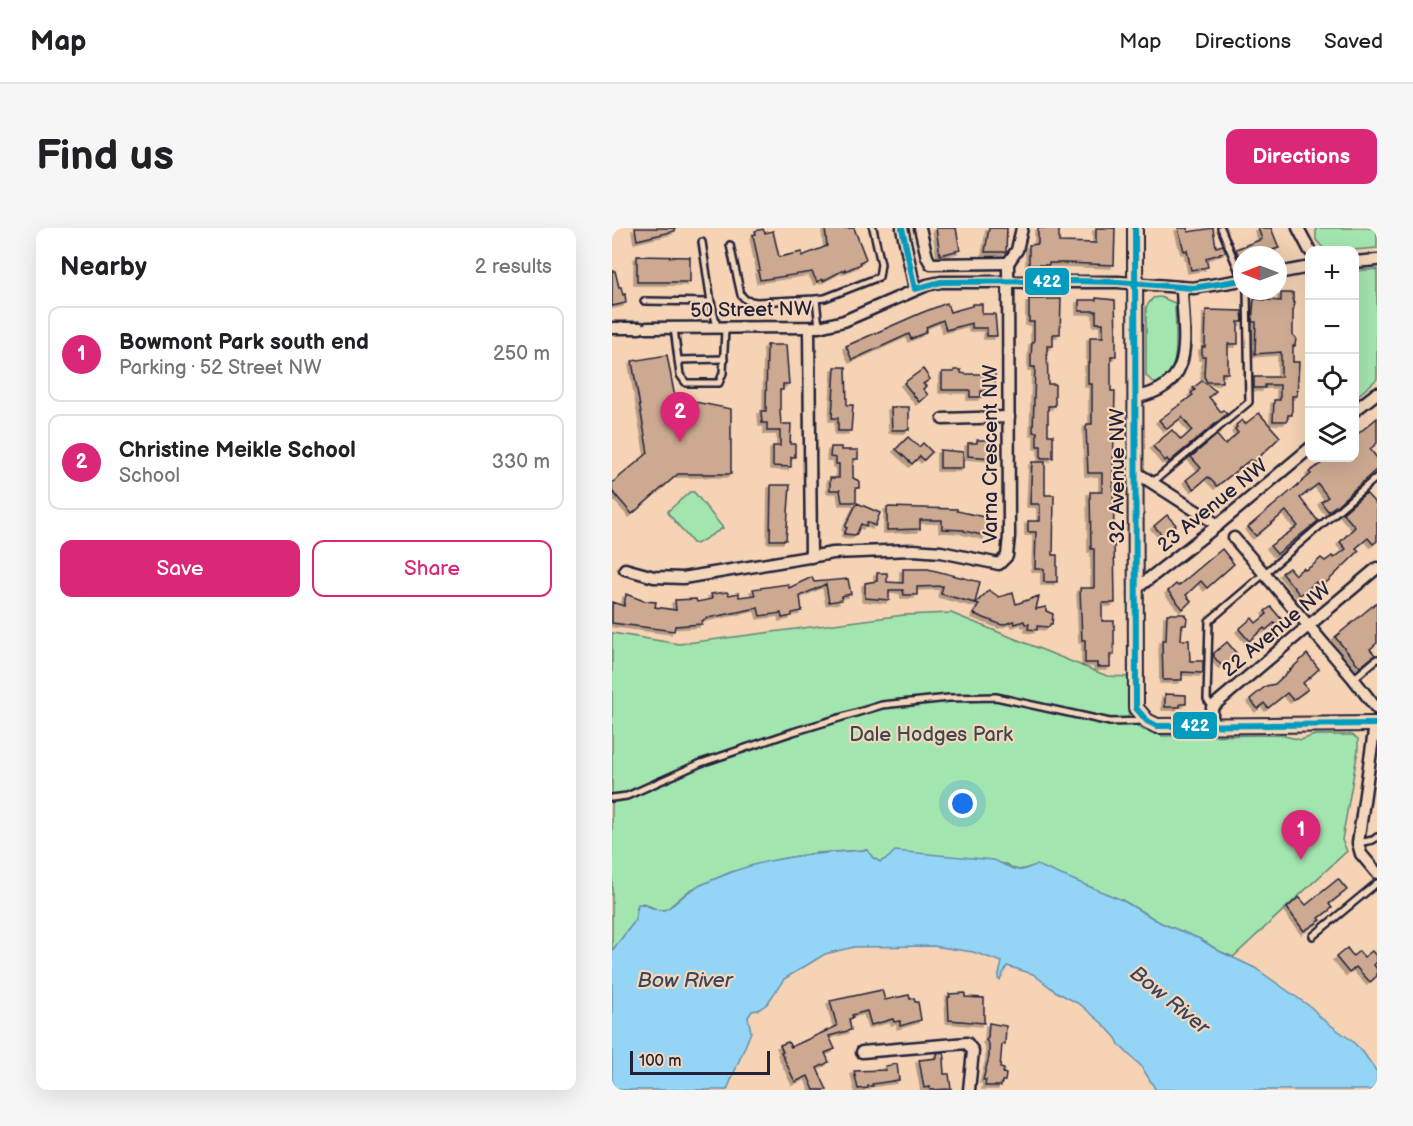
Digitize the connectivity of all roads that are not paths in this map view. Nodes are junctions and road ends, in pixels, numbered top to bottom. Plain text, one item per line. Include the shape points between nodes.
1 (873, 228) edge
2 (902, 228) edge
3 (920, 228) edge
4 (1022, 228) edge
5 (1135, 228) edge
6 (1221, 228) edge
7 (1298, 228) edge
8 (702, 242) dead end
9 (730, 245) dead end
10 (1307, 246) edge
11 (1233, 258) edge
12 (1377, 260) edge
13 (1359, 262) edge
14 (1008, 263) junction
15 (1305, 268) edge
16 (1287, 271) edge
17 (1008, 282) junction
18 (1233, 282) edge
19 (1135, 283) junction
20 (1182, 288) junction
21 (915, 289) junction
22 (816, 299) junction
23 (1247, 300) edge
24 (644, 301) dead end
25 (711, 302) junction
26 (612, 328) edge
27 (674, 328) junction
28 (721, 328) junction
29 (814, 328) junction
30 (724, 359) junction
31 (678, 360) junction
32 (1377, 393) edge
33 (1137, 397) junction
34 (1358, 408) edge
35 (1009, 417) junction
36 (943, 419) dead end
37 (1305, 452) edge
38 (1137, 473) junction
39 (1377, 477) edge
40 (1153, 482) junction
41 (1218, 525) junction
42 (1234, 538) dead end
43 (811, 557) junction
44 (1377, 568) edge
45 (626, 569) dead end
46 (1264, 573) junction
47 (1137, 588) junction
48 (1309, 624) junction
49 (1377, 659) edge
50 (1352, 676) junction
51 (1212, 707) junction
52 (1377, 709) edge
53 (1147, 721) junction
54 (1376, 724) edge
55 (1212, 725) junction
56 (612, 798) edge
57 (1377, 837) edge
58 (1358, 843) junction
59 (1377, 873) edge
60 (1377, 883) edge
61 (1313, 936) dead end
62 (862, 1052) dead end
63 (969, 1090) edge

1 - 22 lane via 881,264 879,277
2 - 21 street
3 - 14 street via 931,264
4 - 14 street via 1017,250
5 - 19 street, 32 Avenue NW
6 - 11 lane
7 - 10 street
8 - 25 lane
9 - 22 lane via 741,295 746,300
12 - 13 street
14 - 17 street, Varna Crescent NW
15 - 16 street
17 - 19 street, 50 Street NW
17 - 21 street, 50 Street NW via 941,282
17 - 35 street, Varna Crescent NW
18 - 20 street, 50 Street NW
19 - 20 street, 50 Street NW
19 - 33 street, 32 Avenue NW
20 - 33 street via 1182,364 1165,387
21 - 29 street, 50 Street NW via 844,321
22 - 29 lane
23 - 40 lane via 1249,402
24 - 25 lane
25 - 28 lane
26 - 27 street, 50 Street NW
27 - 28 street, 50 Street NW
27 - 31 lane
28 - 29 street, 50 Street NW
28 - 30 lane
29 - 43 street
30 - 31 lane
30 - 31 lane via 719,382 686,383 680,375
32 - 34 street
33 - 38 street, 32 Avenue NW
35 - 36 street
35 - 43 street, Varna Crescent NW via 1009,536 1007,556 999,564 913,550
37 - 41 street, 23 Avenue NW
38 - 40 street
38 - 47 street, 32 Avenue NW
39 - 46 lane
40 - 41 street
41 - 47 street, 23 Avenue NW
42 - 46 street
43 - 45 street via 683,579 654,577
44 - 48 street, 22 Avenue NW
46 - 48 street
46 - 51 lane via 1209,621 1207,699
47 - 53 street, 32 Avenue NW via 1136,708
48 - 50 street
48 - 51 street, 22 Avenue NW
49 - 50 lane
50 - 52 street
51 - 55 street
53 - 55 street via 1157,726
53 - 56 lane via 1110,722 996,697 882,705 722,756 627,796
54 - 55 street
54 - 58 street
57 - 58 lane
58 - 59 street
60 - 61 lane
62 - 63 street via 967,1043 973,1051

